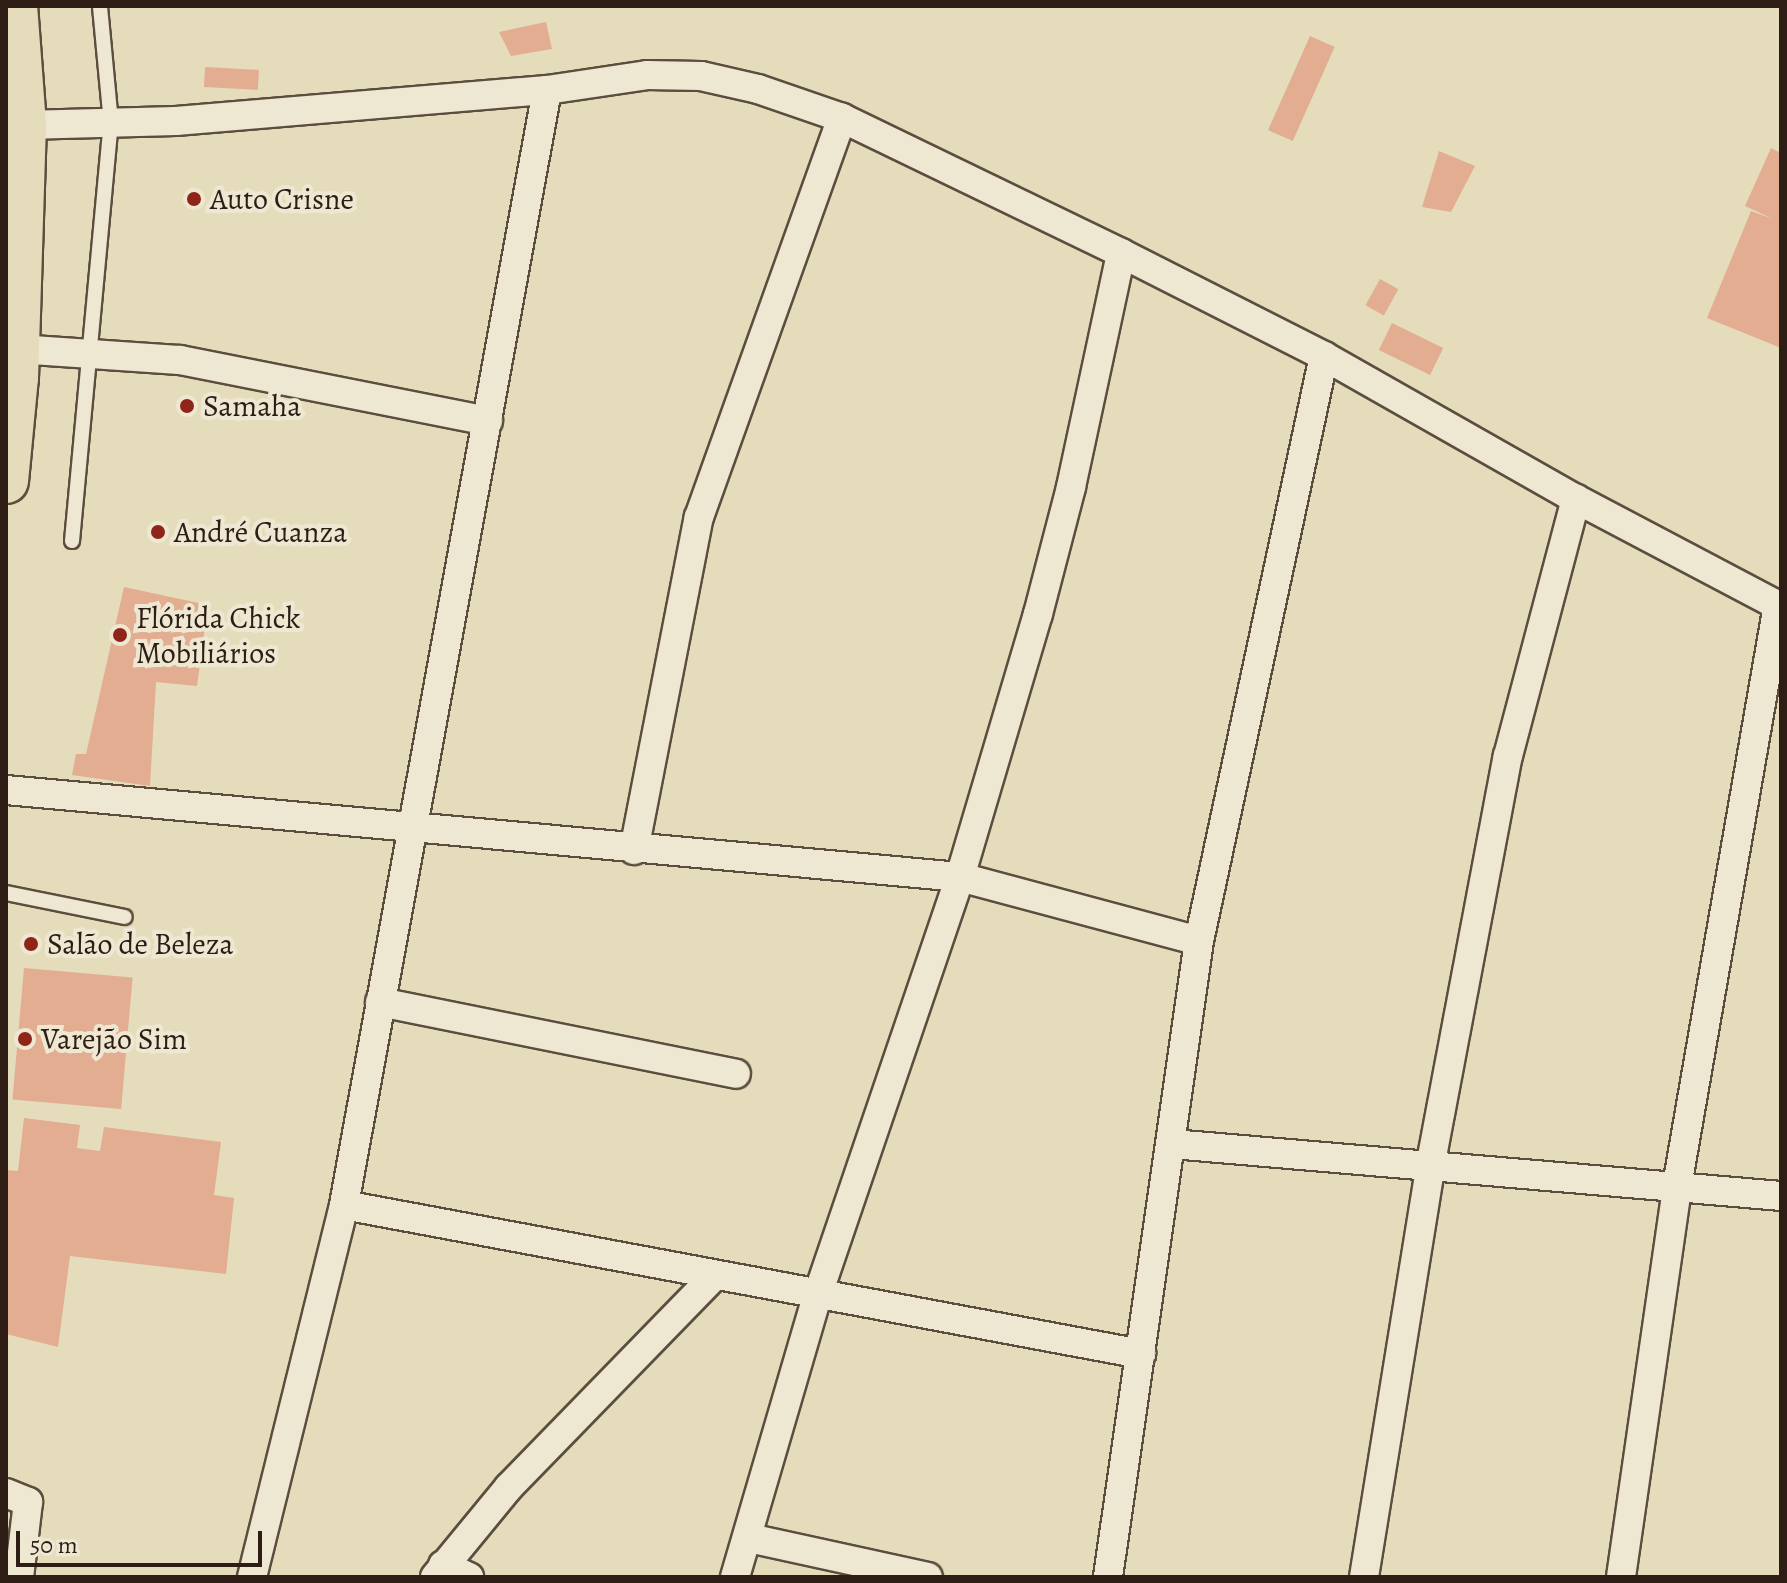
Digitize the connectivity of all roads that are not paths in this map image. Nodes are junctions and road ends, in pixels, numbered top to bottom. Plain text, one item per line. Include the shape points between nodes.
1 (15, 6) edge
2 (100, 6) edge
3 (547, 90) junction
4 (842, 118) junction
5 (111, 123) junction
6 (24, 125) junction
7 (1121, 253) junction
8 (17, 349) junction
9 (92, 354) junction
10 (1324, 356) junction
11 (488, 421) junction
12 (6, 481) edge
13 (1576, 499) junction
14 (72, 541) dead end
15 (1780, 606) edge
16 (6, 790) edge
17 (409, 831) junction
18 (634, 850) junction
19 (960, 877) junction
20 (6, 893) edge
21 (125, 917) dead end
22 (1199, 941) junction
23 (380, 1002) junction
24 (736, 1074) dead end
25 (1172, 1144) junction
26 (1431, 1162) junction
27 (1677, 1186) junction
28 (1781, 1196) edge
29 (344, 1205) junction
30 (713, 1277) junction
31 (817, 1297) junction
32 (1141, 1354) junction
33 (6, 1493) edge
34 (749, 1538) junction
35 (439, 1571) edge
36 (19, 1577) edge
37 (252, 1577) edge
38 (469, 1577) edge
39 (735, 1577) edge
40 (928, 1577) edge
41 (1108, 1577) edge
42 (1364, 1577) edge
43 (1621, 1577) edge

1 - 6 highway
2 - 5 lane
3 - 4 street via 647,75 701,76
3 - 5 street
3 - 11 street
4 - 7 street
4 - 18 street via 699,517
5 - 6 street
5 - 9 lane
6 - 8 highway
7 - 10 street
7 - 19 street via 1071,487
8 - 9 street
8 - 12 highway
9 - 11 street via 180,360
9 - 14 lane
10 - 13 street
10 - 22 street
11 - 17 street
13 - 15 street
13 - 26 street via 1508,756
15 - 27 street
16 - 17 street
17 - 18 street
17 - 23 street
18 - 19 street
19 - 22 street
19 - 31 street
20 - 21 lane
22 - 25 street
23 - 24 street
23 - 29 street
25 - 26 street
25 - 32 street
26 - 27 street
26 - 42 street
27 - 28 street
27 - 43 street
29 - 30 street
29 - 37 street
30 - 31 street
30 - 35 street via 614,1374
31 - 32 street
31 - 34 street
32 - 41 street
33 - 36 street via 28,1502
34 - 39 street
34 - 40 street
35 - 38 street

